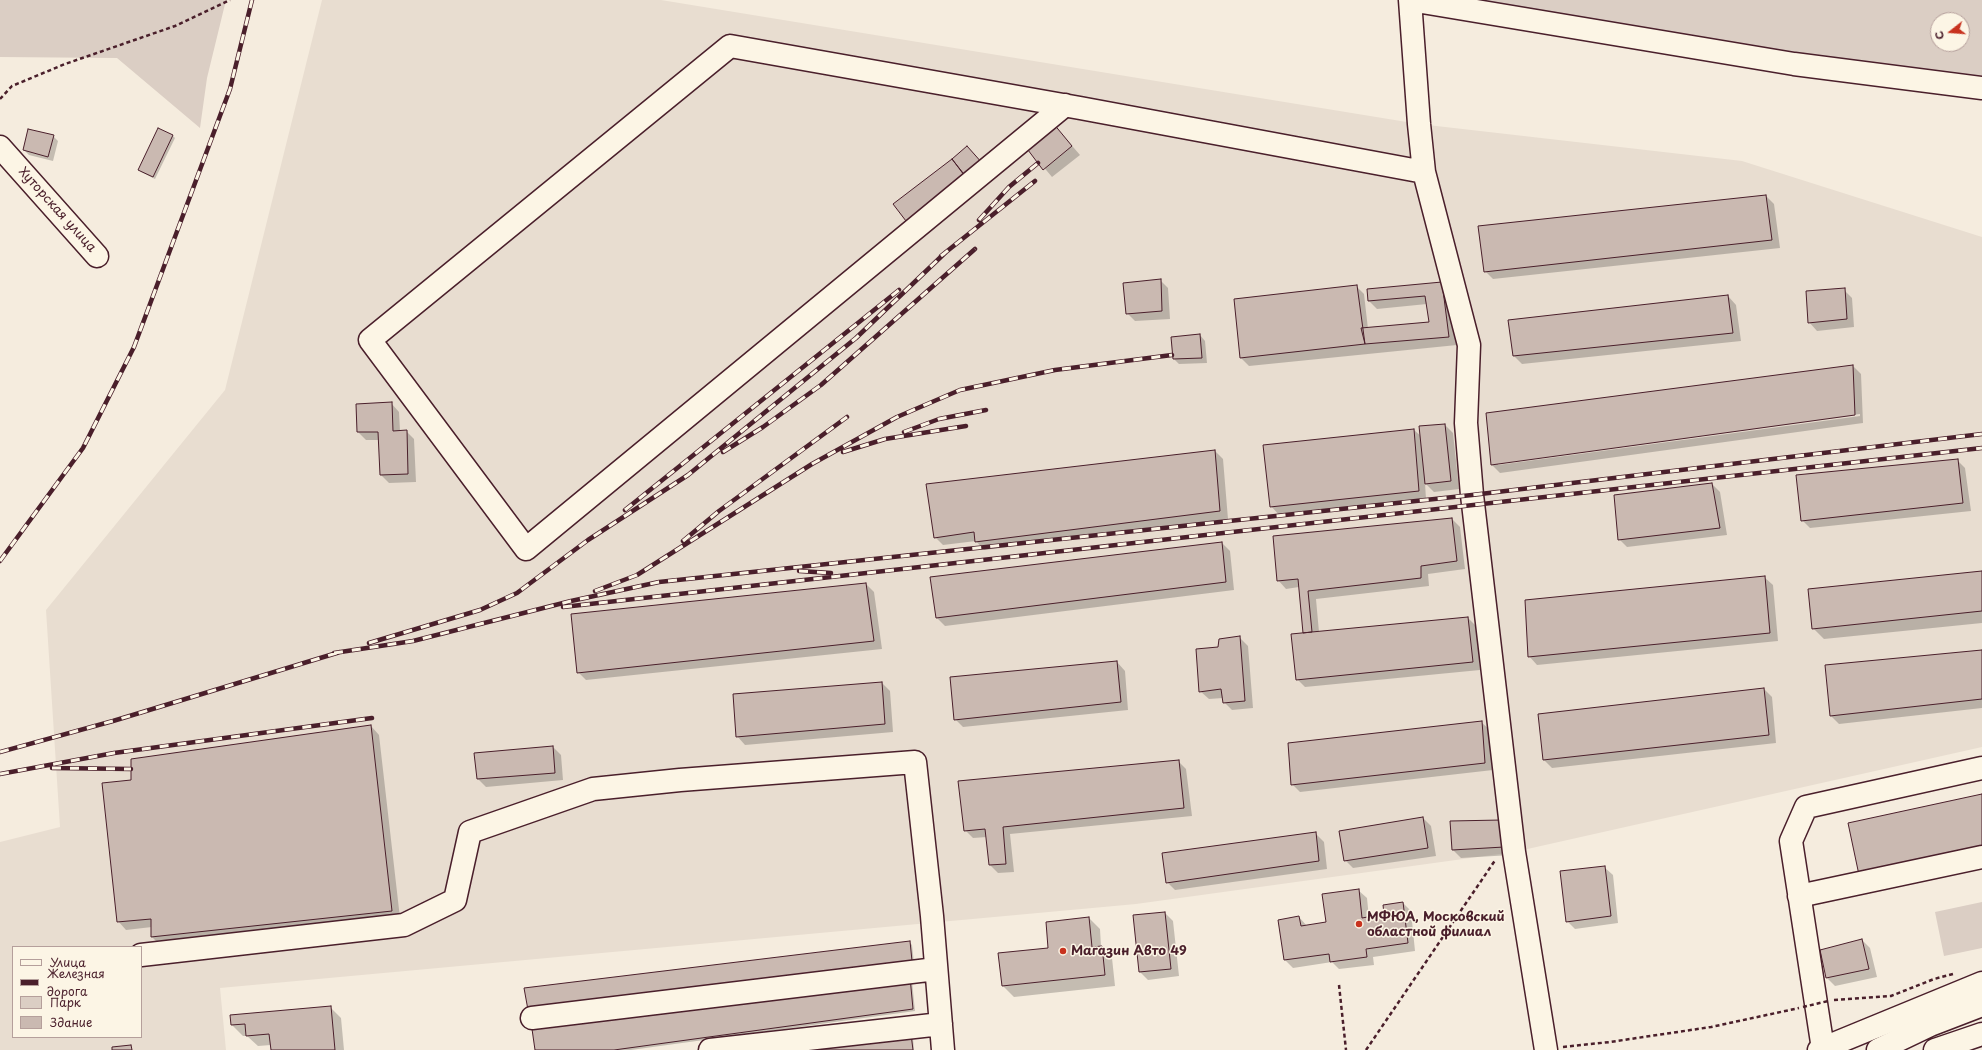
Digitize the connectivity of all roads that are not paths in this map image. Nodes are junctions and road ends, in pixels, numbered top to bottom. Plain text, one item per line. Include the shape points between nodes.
1 (1410, 0) edge
2 (1982, 88) edge
3 (1065, 105) junction
4 (0, 147) edge
5 (1424, 172) junction
6 (97, 256) dead end
7 (1982, 768) edge
8 (1982, 858) edge
9 (1799, 896) junction
10 (142, 955) edge
11 (936, 969) junction
12 (1982, 983) edge
13 (1982, 1005) edge
14 (532, 1018) dead end
15 (941, 1024) junction
16 (1982, 1034) edge
17 (1546, 1049) edge
18 (1821, 1049) edge
19 (710, 1050) edge
20 (943, 1050) edge
21 (1878, 1050) edge
22 (1935, 1050) edge

1 - 2 street via 1794,64
1 - 5 street
3 - 3 street via 730,46 370,340 526,550
3 - 5 street
4 - 6 street, Хуторская улица
5 - 17 street via 1469,345 1466,423 1472,495 1515,856
7 - 9 street via 1806,807 1791,841
8 - 9 street
9 - 18 street
10 - 11 street via 404,925 455,900 470,832 593,789 915,762
11 - 14 street
11 - 15 street
12 - 18 street
13 - 21 street via 1930,1025
15 - 19 street
15 - 20 street
16 - 22 street

